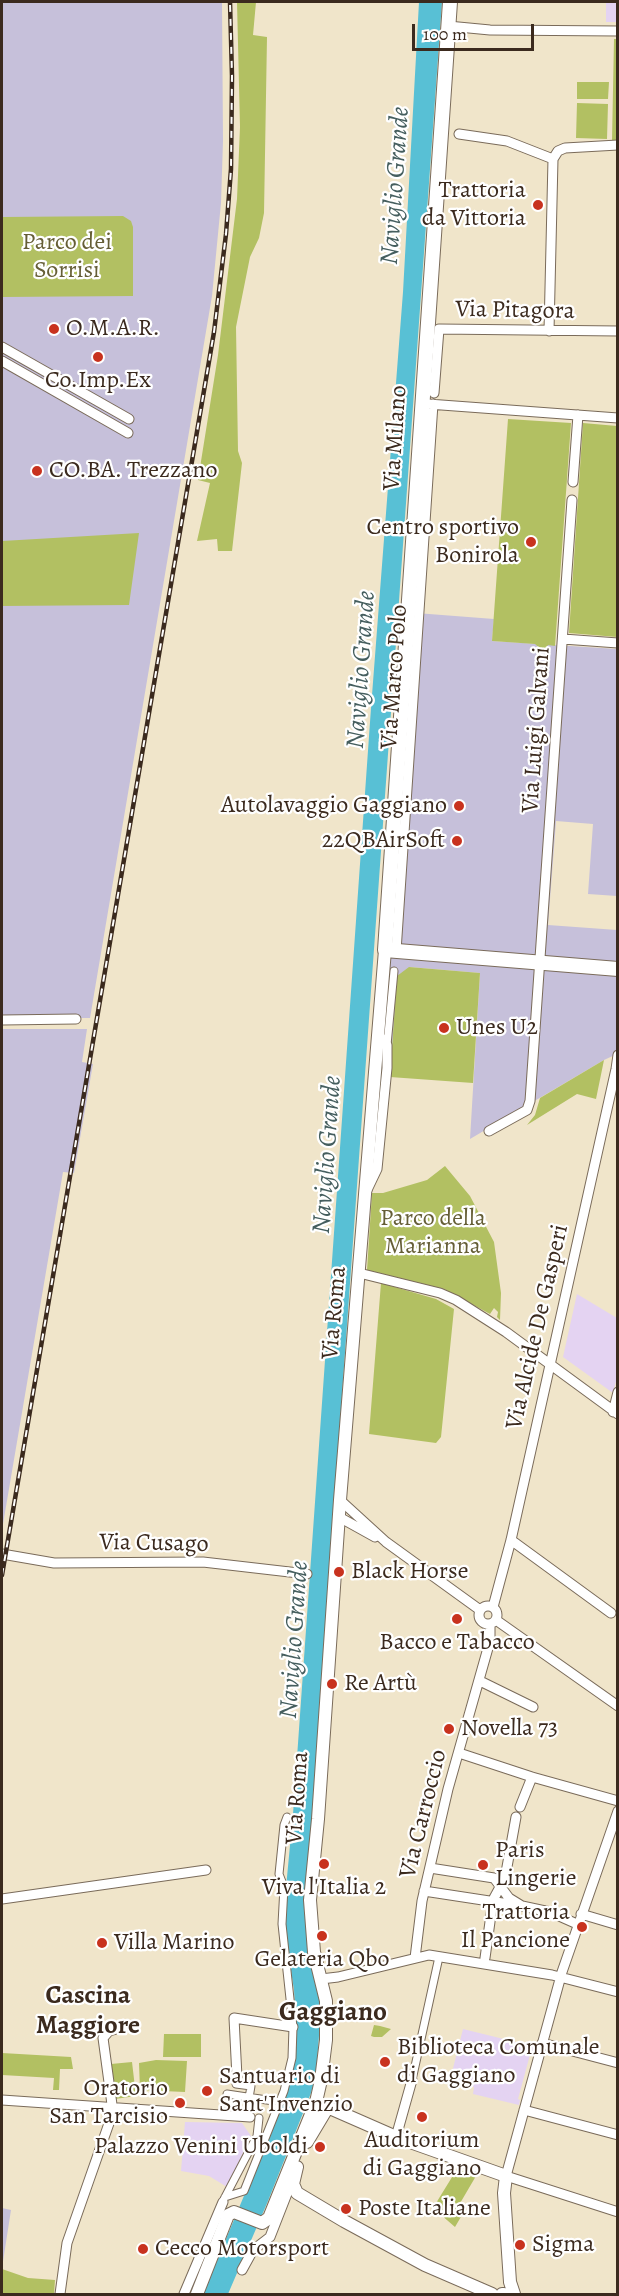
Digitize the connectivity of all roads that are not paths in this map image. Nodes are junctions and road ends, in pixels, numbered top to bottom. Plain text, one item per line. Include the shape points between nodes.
1 (450, 2) edge
2 (448, 26) junction
3 (618, 31) edge
4 (459, 135) dead end
5 (618, 145) edge
6 (553, 159) junction
7 (549, 331) junction
8 (618, 331) edge
9 (2, 347) edge
10 (2, 361) edge
11 (434, 393) dead end
12 (427, 404) junction
13 (578, 415) junction
14 (618, 418) edge
15 (129, 419) dead end
16 (128, 433) dead end
17 (573, 482) dead end
18 (572, 500) dead end
19 (563, 639) junction
20 (618, 643) edge
21 (390, 951) junction
22 (540, 963) junction
23 (618, 969) edge
24 (394, 971) dead end
25 (76, 1019) dead end
26 (2, 1020) edge
27 (383, 1040) junction
28 (618, 1055) edge
29 (489, 1131) dead end
30 (359, 1273) junction
31 (549, 1365) junction
32 (618, 1392) edge
33 (615, 1413) edge
34 (340, 1500) junction
35 (339, 1517) junction
36 (511, 1540) junction
37 (386, 1542) junction
38 (2, 1554) edge
39 (307, 1574) dead end
40 (493, 1607) junction
41 (480, 1610) junction
42 (611, 1613) dead end
43 (493, 1622) junction
44 (480, 1681) junction
45 (618, 1706) edge
46 (533, 1707) dead end
47 (459, 1753) junction
48 (532, 1777) junction
49 (618, 1801) edge
50 (520, 1807) dead end
51 (618, 1811) edge
52 (287, 1817) dead end
53 (516, 1817) dead end
54 (613, 1833) edge
55 (430, 1868) junction
56 (206, 1870) dead end
57 (500, 1884) junction
58 (424, 1891) junction
59 (2, 1899) edge
60 (493, 1900) junction
61 (522, 1906) junction
62 (581, 1914) junction
63 (577, 1924) junction
64 (618, 1925) edge
65 (439, 1956) junction
66 (415, 1958) junction
67 (485, 1958) dead end
68 (561, 1977) junction
69 (321, 1978) junction
70 (618, 1992) edge
71 (124, 2027) dead end
72 (293, 2027) junction
73 (542, 2043) junction
74 (618, 2063) edge
75 (237, 2077) joint
76 (412, 2080) joint
77 (227, 2094) dead end
78 (249, 2098) junction
79 (2, 2100) edge
80 (280, 2102) junction
81 (322, 2105) junction
82 (112, 2108) junction
83 (524, 2110) junction
84 (250, 2116) junction
85 (273, 2119) junction
86 (618, 2135) edge
87 (396, 2138) junction
88 (506, 2176) junction
89 (293, 2187) junction
90 (224, 2199) junction
91 (618, 2212) edge
92 (242, 2270) dead end
93 (507, 2292) edge
94 (60, 2295) edge
95 (184, 2295) edge
96 (197, 2295) edge
97 (492, 2295) edge

1 - 2 main road, Via Milano
2 - 3 street
2 - 12 main road, Via Milano
4 - 6 street via 507,141
5 - 6 street via 565,148
6 - 7 street
7 - 8 street, Via Pitagora
7 - 11 street, Via Pitagora via 438,329
9 - 15 street
10 - 16 street
12 - 13 street
12 - 21 main road, Via Milano
13 - 14 street
13 - 17 street
18 - 19 street, Via Luigi Galvani
19 - 20 street
19 - 22 street, Via Luigi Galvani
21 - 22 main road
21 - 27 street, Via Roma
22 - 23 main road
22 - 29 street, Via Luigi Galvani via 530,1101 527,1110
24 - 27 street
25 - 26 street
27 - 30 street, Via Roma
28 - 31 street, Via Alcide De Gasperi
30 - 31 street via 448,1296
30 - 34 street, Via Roma
31 - 33 street
31 - 36 street, Via Alcide De Gasperi
32 - 33 street
34 - 35 street, Via Roma
34 - 37 street
35 - 37 street
35 - 69 street, Via Roma via 310,1900 314,1952
36 - 40 street, Via Alcide De Gasperi
36 - 42 street
37 - 41 street
38 - 39 street, Via Cusago via 54,1563 203,1562
40 - 41 street
40 - 43 street via 497,1612
41 - 43 street via 484,1624
43 - 44 street, Via Carroccio
43 - 45 street
44 - 46 street
44 - 47 street, Via Carroccio
47 - 48 street
47 - 55 street, Via Carroccio
48 - 49 street
48 - 50 street
51 - 54 street
52 - 72 street via 278,1864 284,1887 282,1923
53 - 57 street via 505,1878
54 - 62 street
55 - 57 street via 489,1876
55 - 58 street, Via Carroccio
56 - 59 street
57 - 60 street
57 - 61 street via 509,1898
58 - 60 street
58 - 66 street, Via Carroccio
60 - 61 street
60 - 67 street
61 - 63 street via 550,1912
62 - 63 street
62 - 64 street
63 - 68 street
65 - 66 street
65 - 68 street
65 - 76 street
66 - 69 street
68 - 70 street
68 - 73 street
69 - 81 street, Via Roma via 327,2025
71 - 82 street via 109,2031 103,2038
72 - 75 street via 234,2018
72 - 80 street via 292,2058
73 - 74 street
73 - 83 street
75 - 78 street via 236,2084 251,2086
76 - 87 street
77 - 78 street
78 - 80 street
78 - 84 street
79 - 82 street
80 - 85 street
81 - 87 street
81 - 89 street, Via Roma
81 - 96 street, Via Roma via 269,2217 262,2223 233,2212 226,2219
82 - 84 street
82 - 94 street via 67,2243
83 - 86 street
83 - 88 street
84 - 85 street
84 - 90 street via 257,2136
85 - 90 street via 244,2191
87 - 88 street
88 - 91 street
88 - 93 street
89 - 92 street via 270,2237 253,2250
89 - 97 street via 344,2222
90 - 95 street

